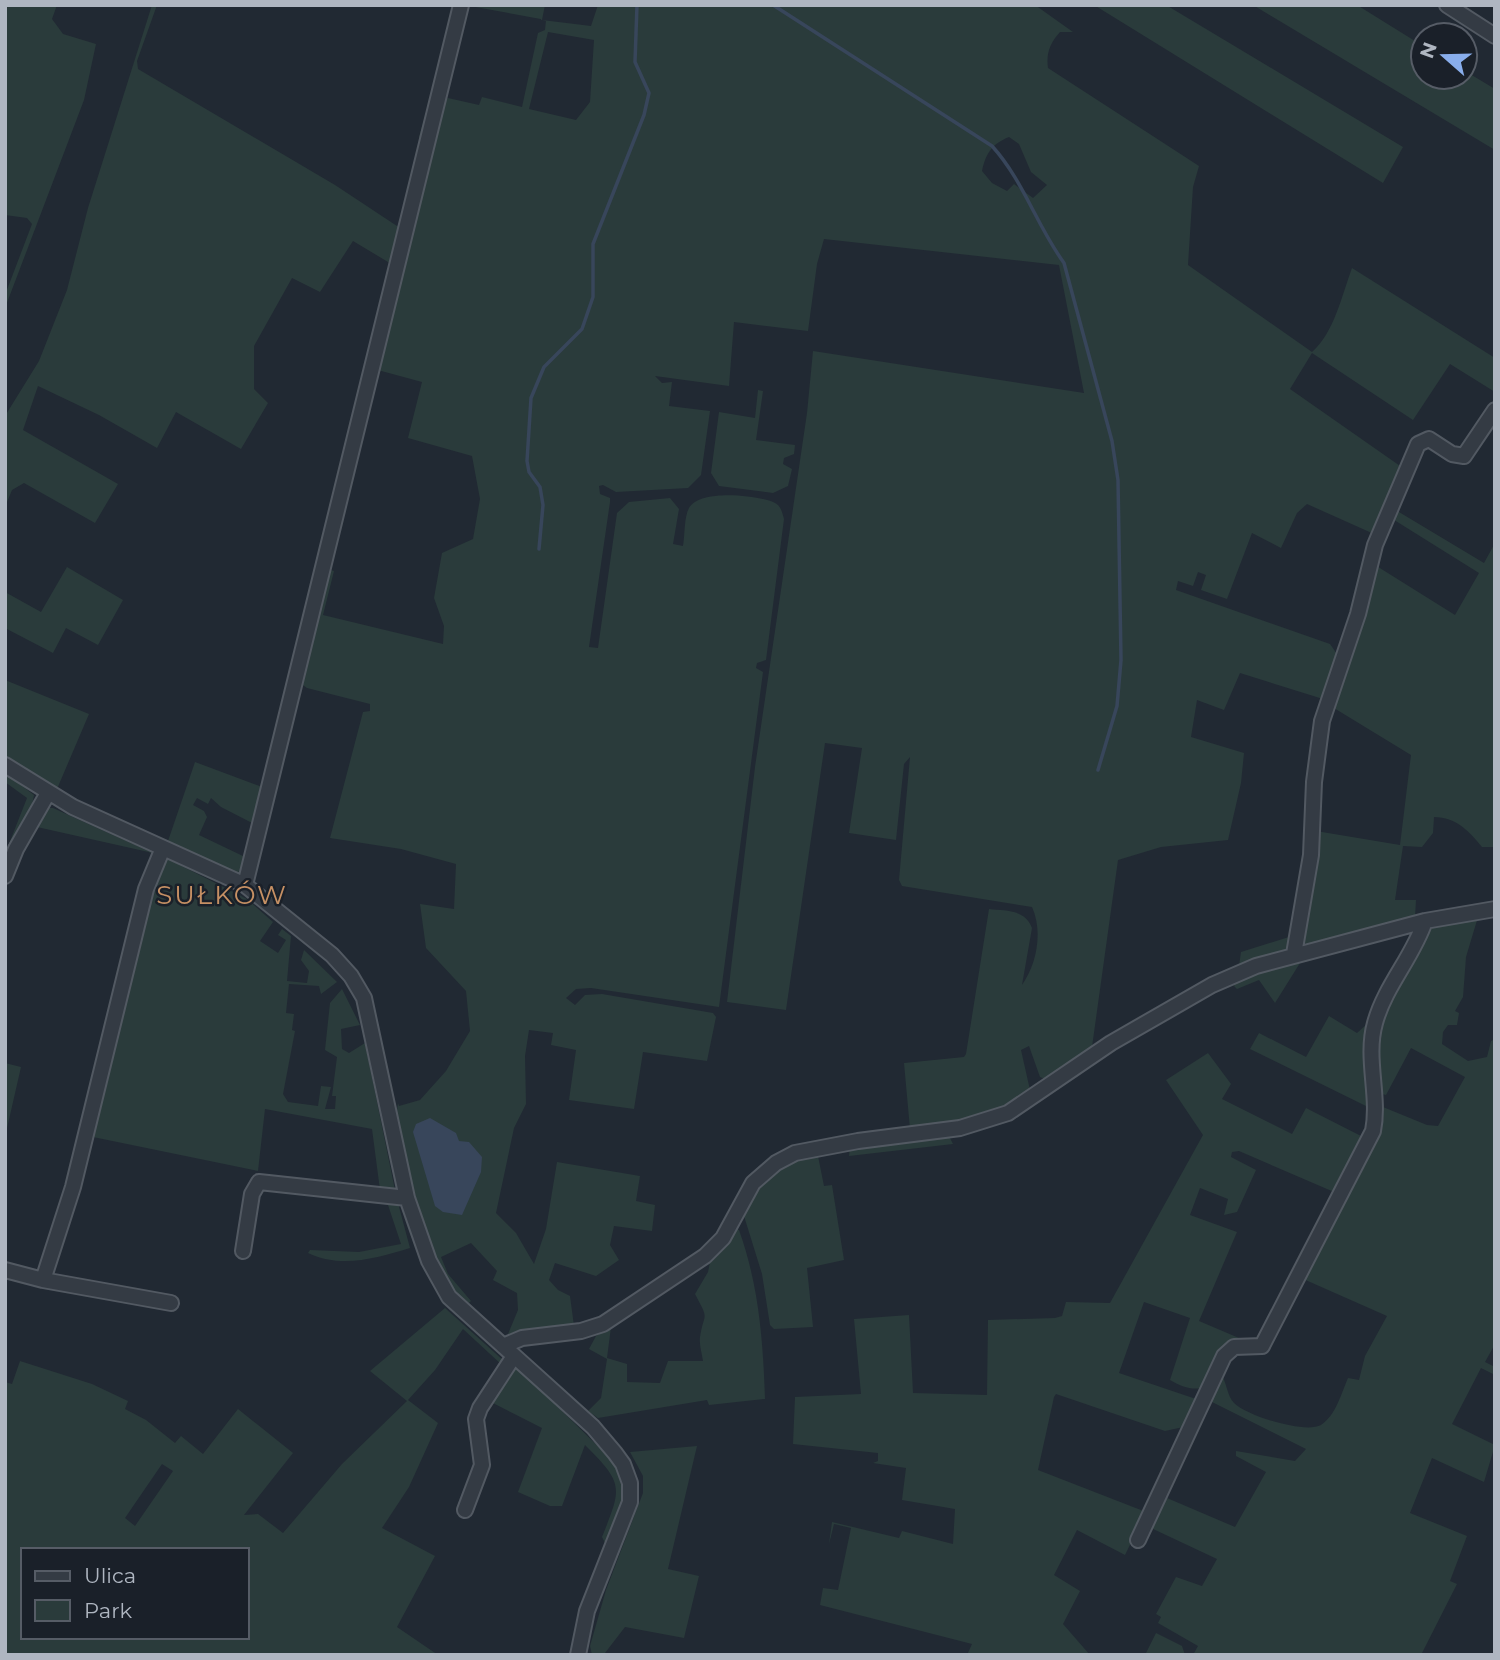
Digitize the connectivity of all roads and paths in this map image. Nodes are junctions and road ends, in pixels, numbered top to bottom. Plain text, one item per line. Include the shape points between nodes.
1 (461, 5) edge
2 (1447, 5) edge
3 (1495, 36) edge
4 (1495, 410) edge
5 (5, 765) edge
6 (48, 793) junction
7 (163, 848) junction
8 (5, 876) edge
9 (245, 885) junction
10 (1495, 909) edge
11 (1425, 921) junction
12 (1294, 954) junction
13 (407, 1198) junction
14 (243, 1251) dead end
15 (5, 1269) edge
16 (43, 1280) junction
17 (171, 1304) dead end
18 (508, 1351) junction
19 (465, 1510) dead end
20 (1138, 1540) dead end
21 (578, 1655) edge

1 - 9 street
2 - 3 street
4 - 12 street via 1464,456 1429,439 1418,444 1374,545 1358,614 1322,721 1311,855
5 - 6 street
6 - 7 street
6 - 8 street
7 - 9 street
7 - 16 street via 146,889 73,1187
9 - 13 street via 332,955 364,998
10 - 11 street
11 - 12 street
11 - 20 street via 1374,1025 1373,1131 1262,1346 1234,1347 1224,1356
12 - 18 street via 1212,985 1111,1043 1008,1113 960,1128 794,1153 753,1183 723,1238 705,1255 603,1324 522,1338
13 - 14 street via 259,1182 252,1194
13 - 18 street via 429,1261 449,1297
15 - 16 street
16 - 17 street
18 - 19 street via 476,1419 482,1465
18 - 21 street via 593,1427 623,1464 630,1483 630,1502 587,1611

